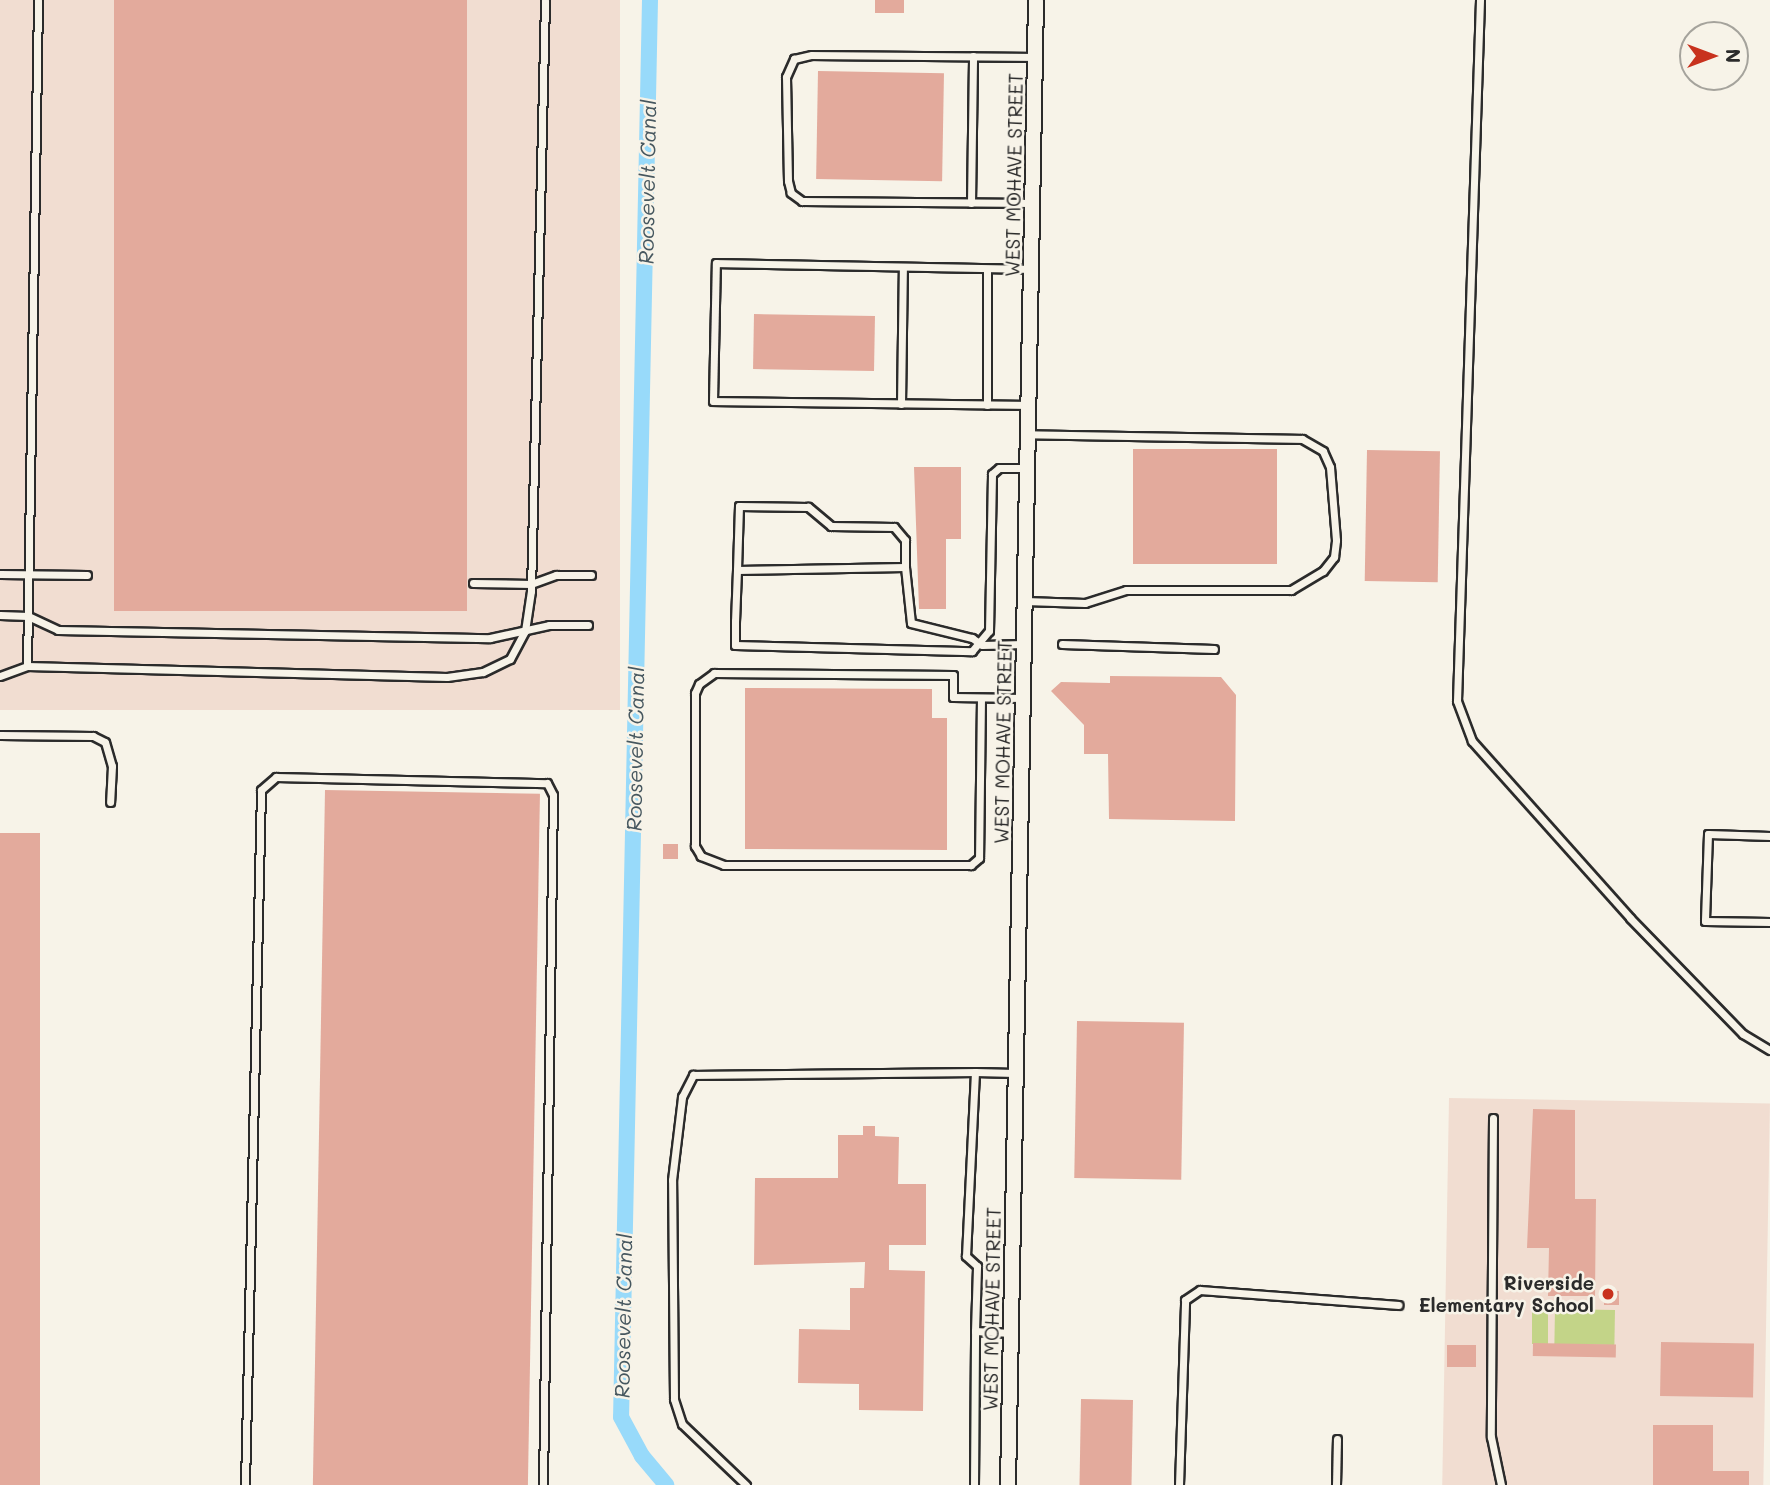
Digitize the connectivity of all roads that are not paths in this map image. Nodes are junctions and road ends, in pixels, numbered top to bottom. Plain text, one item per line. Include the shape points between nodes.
1 (38, 0) edge
2 (545, 0) edge
3 (1036, 0) edge
4 (1480, 0) edge
5 (973, 56) junction
6 (1035, 57) junction
7 (971, 202) junction
8 (1033, 203) junction
9 (903, 267) junction
10 (987, 269) junction
11 (1031, 269) junction
12 (901, 404) junction
13 (987, 405) junction
14 (1029, 405) junction
15 (1029, 434) junction
16 (1028, 468) junction
17 (905, 566) junction
18 (737, 570) junction
19 (0, 575) edge
20 (29, 575) junction
21 (87, 575) dead end
22 (591, 575) dead end
23 (473, 583) dead end
24 (531, 584) junction
25 (1025, 601) junction
26 (0, 615) edge
27 (28, 616) junction
28 (588, 625) dead end
29 (525, 631) junction
30 (1024, 644) junction
31 (1062, 644) dead end
32 (982, 645) junction
33 (1214, 649) dead end
34 (27, 666) junction
35 (0, 676) edge
36 (981, 698) junction
37 (1024, 698) junction
38 (0, 735) edge
39 (110, 802) dead end
40 (1770, 836) edge
41 (1770, 922) edge
42 (1770, 1050) edge
43 (975, 1072) junction
44 (1016, 1073) junction
45 (1493, 1118) dead end
46 (1398, 1305) dead end
47 (975, 1331) junction
48 (1011, 1333) junction
49 (1337, 1439) dead end
50 (245, 1485) edge
51 (542, 1485) edge
52 (746, 1485) edge
53 (974, 1485) edge
54 (1008, 1485) edge
55 (1179, 1485) edge
56 (1336, 1485) edge
57 (1501, 1485) edge

1 - 20 lane
2 - 24 lane
3 - 6 street, WEST MOHAVE STREET
4 - 42 lane via 1457,701 1472,741 1743,1034
5 - 6 lane
5 - 7 lane
5 - 7 lane via 812,55 794,59 786,77 791,193 802,201
6 - 8 street, WEST MOHAVE STREET
7 - 8 lane
8 - 11 street, WEST MOHAVE STREET
9 - 10 lane
9 - 12 lane
9 - 12 lane via 716,263 713,401
10 - 11 lane
10 - 13 lane
11 - 14 street, WEST MOHAVE STREET
12 - 13 lane
13 - 14 lane
14 - 15 street, WEST MOHAVE STREET
15 - 16 street, WEST MOHAVE STREET
15 - 25 lane via 1302,439 1323,450 1330,467 1336,540 1334,557 1323,571 1291,590 1126,590 1085,603
16 - 25 street, WEST MOHAVE STREET
16 - 32 lane via 999,468 992,474 989,631
17 - 18 lane
17 - 18 lane via 905,540 894,527 831,526 808,507 739,506
17 - 32 lane via 911,623 972,638
18 - 32 lane via 735,645 972,651
19 - 20 lane
20 - 21 lane
20 - 27 lane
22 - 24 lane via 556,576
23 - 24 lane
24 - 29 lane
25 - 30 street, WEST MOHAVE STREET
26 - 27 lane
27 - 29 lane via 58,630 490,638
27 - 34 lane
28 - 29 lane via 549,625
29 - 34 lane via 510,659 483,672 447,677
30 - 32 lane
30 - 37 street, WEST MOHAVE STREET
31 - 33 lane
34 - 35 lane
36 - 36 lane via 953,697 953,675 714,673 695,693 695,846 701,856 724,865 971,865 979,858
36 - 37 lane
37 - 44 street, WEST MOHAVE STREET
38 - 39 lane via 93,736 105,742 112,766
40 - 41 lane via 1708,834 1705,922
43 - 44 lane
43 - 47 lane via 967,1256 977,1266
43 - 52 lane via 694,1074 682,1097 672,1180 674,1399 682,1424
44 - 48 street, WEST MOHAVE STREET
45 - 57 lane via 1491,1437
46 - 55 lane via 1200,1290 1185,1300
47 - 48 lane
47 - 53 lane
48 - 54 street, WEST MOHAVE STREET
49 - 56 lane
50 - 51 lane via 261,790 276,777 547,783 553,795

